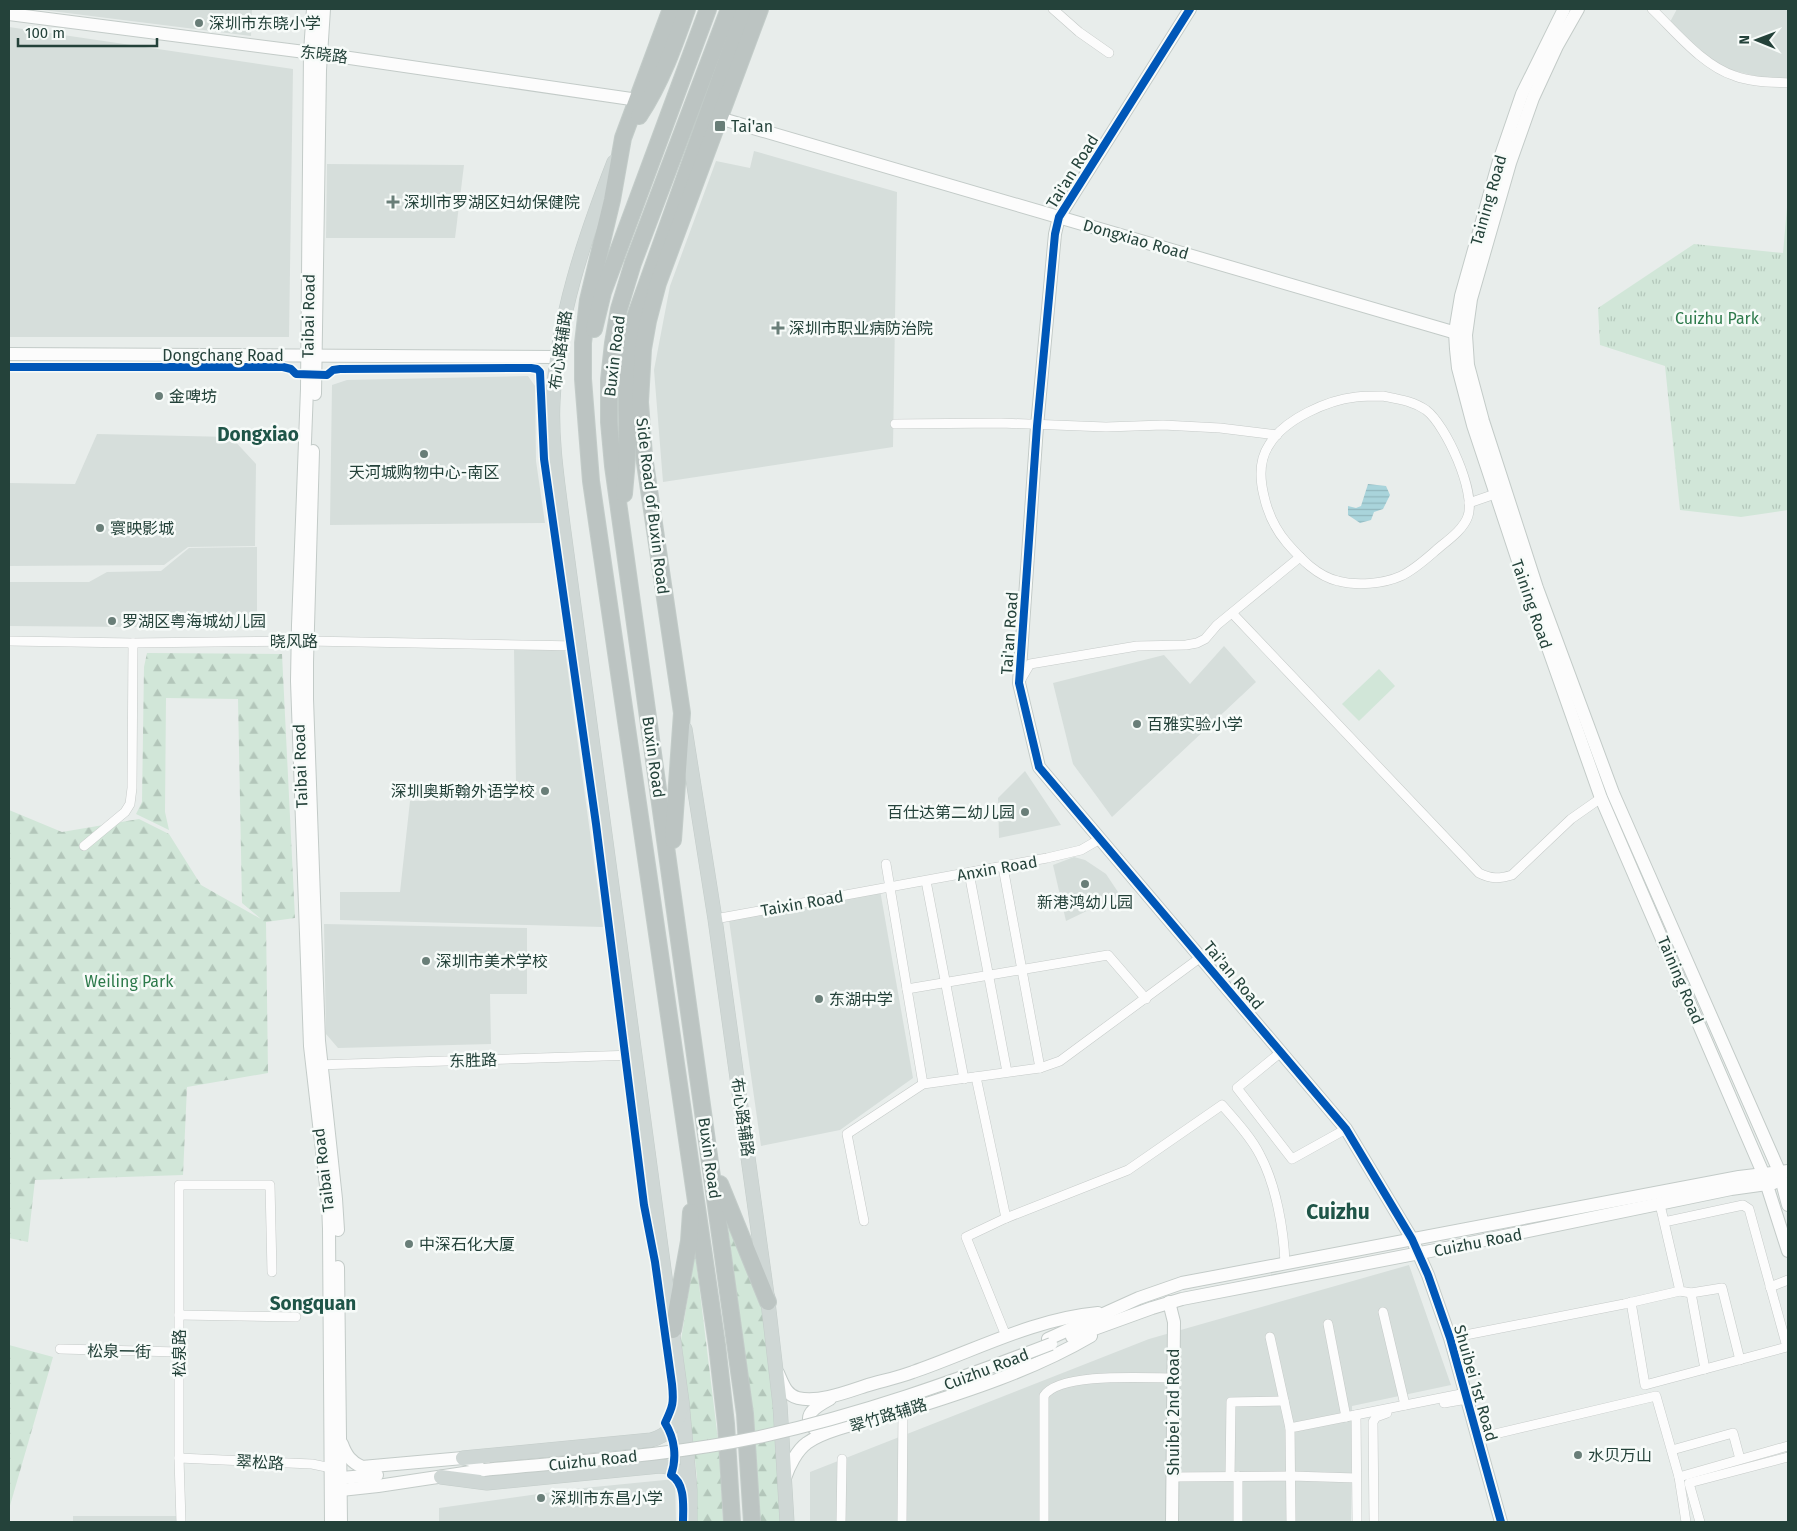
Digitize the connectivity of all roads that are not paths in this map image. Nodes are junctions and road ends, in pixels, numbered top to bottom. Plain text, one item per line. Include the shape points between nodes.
1 (313, 9) edge
2 (324, 9) edge
3 (671, 9) edge
4 (687, 9) edge
5 (708, 9) edge
6 (729, 9) edge
7 (760, 9) edge
8 (1052, 9) edge
9 (1190, 9) edge
10 (1564, 9) edge
11 (1578, 9) edge
12 (1652, 9) edge
13 (28, 13) edge
14 (744, 13) edge
15 (9, 14) edge
16 (315, 53) junction
17 (1109, 53) dead end
18 (1788, 83) edge
19 (638, 100) junction
20 (719, 118) junction
21 (623, 138) junction
22 (1059, 217) junction
23 (1460, 334) junction
24 (9, 354) edge
25 (312, 356) junction
26 (557, 357) junction
27 (586, 415) junction
28 (895, 424) dead end
29 (1037, 426) junction
30 (1277, 435) junction
31 (1496, 494) junction
32 (1469, 503) junction
33 (623, 534) junction
34 (1300, 557) junction
35 (1232, 613) junction
36 (9, 641) edge
37 (302, 641) junction
38 (133, 643) junction
39 (579, 646) junction
40 (1019, 683) junction
41 (682, 713) junction
42 (1601, 798) junction
43 (1100, 839) junction
44 (84, 846) dead end
45 (886, 864) dead end
46 (1003, 867) junction
47 (670, 872) junction
48 (969, 873) junction
49 (926, 881) junction
50 (890, 887) junction
51 (715, 919) junction
52 (1201, 957) junction
53 (1022, 970) junction
54 (988, 975) junction
55 (945, 982) junction
56 (907, 988) junction
57 (1146, 999) junction
58 (1281, 1052) junction
59 (635, 1055) junction
60 (316, 1065) junction
61 (1040, 1068) junction
62 (1007, 1072) junction
63 (976, 1077) junction
64 (964, 1079) junction
65 (923, 1084) junction
66 (1346, 1129) junction
67 (711, 1161) junction
68 (693, 1175) junction
69 (1784, 1176) edge
70 (1765, 1179) junction
71 (1660, 1205) junction
72 (1788, 1205) edge
73 (1006, 1218) junction
74 (864, 1221) dead end
75 (1664, 1222) junction
76 (1412, 1239) junction
77 (1788, 1251) edge
78 (1418, 1254) junction
79 (1285, 1264) junction
80 (272, 1272) dead end
81 (1788, 1280) edge
82 (1770, 1287) junction
83 (1680, 1290) junction
84 (1692, 1293) junction
85 (768, 1302) junction
86 (1169, 1302) junction
87 (1631, 1302) junction
88 (1383, 1312) dead end
89 (179, 1315) junction
90 (296, 1316) dead end
91 (1113, 1316) junction
92 (1328, 1324) dead end
93 (673, 1330) junction
94 (1006, 1336) junction
95 (1270, 1337) dead end
96 (1450, 1338) junction
97 (60, 1349) dead end
98 (179, 1352) junction
99 (1740, 1360) junction
100 (777, 1370) junction
101 (1705, 1370) junction
102 (1174, 1378) junction
103 (836, 1395) junction
104 (1467, 1396) junction
105 (1284, 1401) junction
106 (682, 1402) junction
107 (1405, 1405) junction
108 (903, 1411) junction
109 (1356, 1415) junction
110 (1346, 1417) junction
111 (1290, 1428) junction
112 (831, 1432) junction
113 (340, 1436) junction
114 (1478, 1438) junction
115 (651, 1440) junction
116 (1788, 1446) edge
117 (1672, 1450) junction
118 (1788, 1457) edge
119 (179, 1458) junction
120 (463, 1458) junction
121 (842, 1459) dead end
122 (1740, 1459) junction
123 (660, 1466) junction
124 (484, 1467) junction
125 (1234, 1476) junction
126 (1291, 1476) junction
127 (1173, 1477) junction
128 (1679, 1477) junction
129 (337, 1478) junction
130 (441, 1478) junction
131 (785, 1478) junction
132 (1356, 1478) junction
133 (690, 1490) junction
134 (181, 1522) edge
135 (331, 1522) edge
136 (341, 1522) edge
137 (690, 1522) edge
138 (732, 1522) edge
139 (752, 1522) edge
140 (787, 1522) edge
141 (841, 1522) edge
142 (902, 1522) edge
143 (1044, 1522) edge
144 (1172, 1522) edge
145 (1238, 1522) edge
146 (1291, 1522) edge
147 (1357, 1522) edge
148 (1374, 1522) edge
149 (1500, 1522) edge
150 (1686, 1522) edge
151 (1700, 1522) edge

1 - 16 main road, Taibai Road
2 - 16 main road, Taibai Road
3 - 19 highway
4 - 21 highway via 651,98
5 - 27 highway, Buxin Road via 603,292 589,357
6 - 33 highway, Buxin Road via 619,309 610,361 608,408
7 - 20 highway, Side Road of Buxin Road
8 - 17 street
9 - 22 main road, Tai'an Road
10 - 23 main road, Taining Road via 1522,94 1499,161 1461,296
11 - 23 main road, Taining Road via 1533,98
12 - 18 street via 1701,56 1724,72 1736,77
13 - 15 main road, 东晓路
13 - 16 main road, 东晓路
14 - 33 highway via 633,323 626,380
16 - 19 main road, 东晓路
16 - 25 main road, Taibai Road
19 - 21 highway
20 - 22 main road, Dongxiao Road
20 - 41 highway, Side Road of Buxin Road via 658,283 642,361 640,402 644,456
21 - 26 main road, 布心路辅路 via 582,250 566,305
21 - 27 highway, Buxin Road via 588,300 583,379
22 - 23 main road, Dongxiao Road
22 - 29 main road, Tai'an Road
23 - 31 main road, Taining Road via 1456,349 1461,377
23 - 69 main road, Taining Road via 1483,421 1537,588 1613,793
24 - 25 main road, Dongchang Road
25 - 26 main road, Dongchang Road
25 - 37 main road, Taibai Road via 307,389
26 - 39 main road, 布心路辅路 via 553,438
27 - 68 highway, Buxin Road via 591,481
28 - 29 street
29 - 30 street via 1163,425
29 - 40 main road, Tai'an Road
30 - 32 street via 1306,414 1334,402 1383,396 1408,401 1426,410 1440,424 1465,481
30 - 34 street via 1262,461 1262,491 1273,524
31 - 32 street
31 - 42 main road, Taining Road
32 - 34 street via 1464,525 1420,564 1401,576 1349,583 1326,576
33 - 47 highway, Buxin Road
34 - 35 street
35 - 40 street via 1198,643 1137,646 1030,664
35 - 42 street via 1479,873 1490,878 1512,875 1571,820
36 - 38 street, 晓风路
37 - 38 street, 晓风路
37 - 39 street, 晓风路
37 - 60 main road, Taibai Road via 308,719 318,1010
38 - 44 street via 130,804 122,816
39 - 59 main road, 布心路辅路
40 - 43 main road, Tai'an Road via 1039,767
41 - 47 highway, Side Road of Buxin Road
41 - 51 main road, 布心路辅路
42 - 70 main road, Taining Road
43 - 46 street, Anxin Road via 1073,853
43 - 52 main road, Tai'an Road
45 - 50 street
46 - 48 street, Anxin Road
46 - 53 street
47 - 67 highway, Buxin Road
48 - 49 street, Anxin Road
48 - 54 street
49 - 50 street, Anxin Road
49 - 55 street
50 - 51 street, Taixin Road
50 - 56 street
51 - 85 main road, 布心路辅路
52 - 57 street
52 - 58 main road, Tai'an Road
53 - 54 street
53 - 57 street via 1108,955
53 - 61 street
54 - 55 street
54 - 62 street
55 - 56 street
55 - 64 street
56 - 65 street
57 - 61 street via 1069,1056
58 - 66 main road, Tai'an Road
58 - 66 street via 1237,1088 1292,1159
59 - 60 street, 东胜路
59 - 93 main road, 布心路辅路
60 - 113 main road, Taibai Road via 337,1208
60 - 129 main road, Taibai Road via 328,1203
61 - 62 street
62 - 63 street
63 - 64 street
63 - 73 street
64 - 65 street
65 - 74 street via 847,1134
66 - 76 main road, Tai'an Road
67 - 85 highway
67 - 139 highway, Buxin Road via 745,1414
68 - 93 highway via 689,1241
68 - 138 highway, Buxin Road via 726,1424
69 - 70 main road, Cuizhu Road
69 - 72 main road, Taining Road
70 - 71 main road, Cuizhu Road
70 - 76 main road, Cuizhu Road
70 - 77 main road, Taining Road
71 - 75 street
71 - 78 main road, Cuizhu Road
73 - 79 street via 1128,1170 1222,1105 1259,1153 1268,1175 1278,1212
73 - 94 street via 966,1236
75 - 82 street via 1743,1204 1749,1209
75 - 83 street
76 - 78 main road, Tai'an Road
76 - 79 main road, Cuizhu Road
78 - 86 main road, Cuizhu Road
78 - 96 main road, Shuibei 1st Road
79 - 91 main road, Cuizhu Road via 1182,1283 1160,1290
80 - 89 street, 松泉路 via 270,1185 179,1185
81 - 82 street
82 - 99 street via 1787,1347
83 - 84 street
83 - 87 street
84 - 99 street via 1722,1288
84 - 101 street
85 - 100 main road, 布心路辅路
86 - 91 main road, Cuizhu Road
86 - 102 main road, Shuibei 2nd Road via 1174,1322
87 - 96 street
87 - 101 street via 1645,1385
88 - 107 street
89 - 90 street
89 - 98 street, 松泉路
91 - 94 main road, 翠竹路辅路 via 1076,1315
91 - 108 main road, 翠竹路辅路 via 1055,1356
91 - 124 main road, Cuizhu Road, bridge via 941,1381 844,1410 678,1444
92 - 110 street
93 - 106 main road, 布心路辅路
94 - 103 main road, 翠竹路辅路 via 912,1372
95 - 105 street
96 - 104 main road, Shuibei 1st Road
97 - 98 street, 松泉一街
98 - 119 street, 松泉路
99 - 101 street
100 - 103 main road, 翠竹路辅路 via 787,1393 797,1398
100 - 131 main road, 布心路辅路
102 - 127 main road, Shuibei 2nd Road
102 - 143 street via 1086,1379 1048,1390 1044,1396
103 - 112 main road via 816,1407 810,1415 815,1429
104 - 107 street
104 - 114 main road, Shuibei 1st Road
104 - 148 street via 1376,1417 1373,1422
105 - 111 street
105 - 125 street via 1230,1402
106 - 115 main road via 681,1412 673,1426 661,1437
106 - 133 main road, 布心路辅路
107 - 109 street
108 - 112 main road, 翠竹路辅路
108 - 142 street
109 - 110 street
109 - 132 street
110 - 111 street
111 - 126 street
112 - 131 main road, 翠竹路辅路 via 807,1442 799,1450
113 - 120 main road, Cuizhu Road via 345,1453 362,1467
113 - 129 main road, Taibai Road
114 - 117 street via 1656,1396
114 - 149 main road, Shuibei 1st Road
115 - 120 main road
115 - 123 main road via 662,1441 668,1448 668,1461
116 - 122 street
117 - 122 street via 1733,1433
117 - 128 street
118 - 151 street via 1689,1483
119 - 129 street, 翠松路 via 312,1464
119 - 134 street, 松泉路
120 - 124 main road, Cuizhu Road
121 - 141 street
122 - 128 street
123 - 130 main road via 487,1483
123 - 133 main road via 680,1472
124 - 129 main road, Cuizhu Road
124 - 130 main road, Cuizhu Road
125 - 126 street
125 - 127 street
125 - 145 street
126 - 132 street
126 - 146 street
127 - 144 main road, Shuibei 2nd Road
128 - 150 street
129 - 130 main road, Cuizhu Road
129 - 135 main road, Taibai Road
129 - 136 main road, Taibai Road
131 - 140 main road, 布心路辅路
132 - 147 street
133 - 137 main road, 布心路辅路

